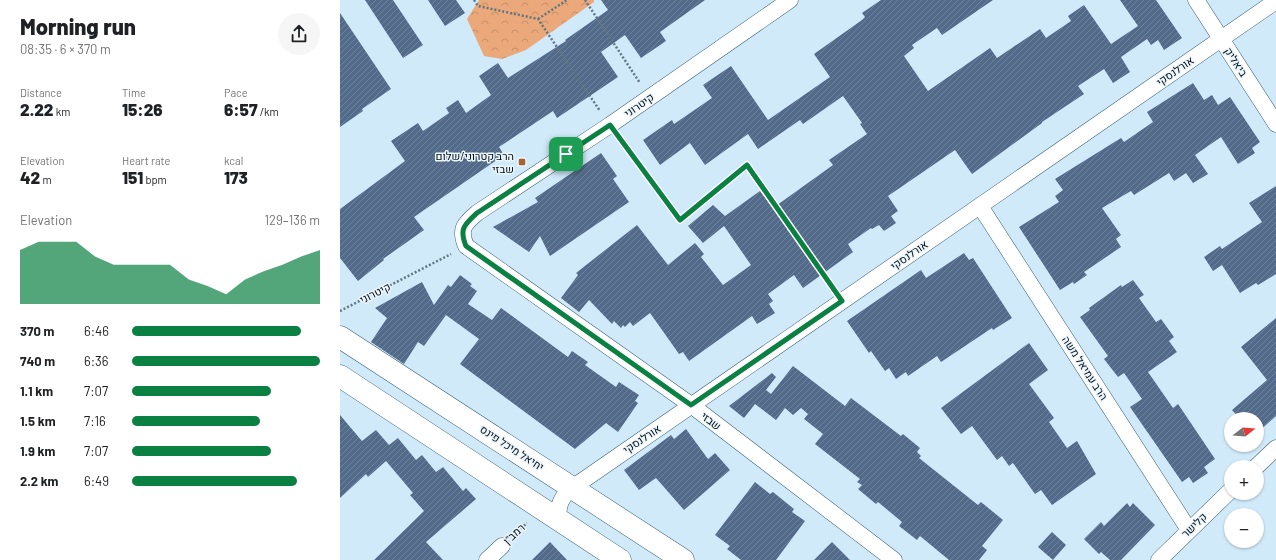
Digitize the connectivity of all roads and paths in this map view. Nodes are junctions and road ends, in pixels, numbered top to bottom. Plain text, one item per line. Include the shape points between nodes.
1 (474, 0) edge
2 (567, 0) edge
3 (585, 0) edge
4 (790, 0) edge
5 (1196, 0) edge
6 (1276, 1) edge
7 (538, 19) junction
8 (1221, 39) junction
9 (650, 98) junction
10 (1276, 124) edge
11 (610, 125) junction
12 (980, 206) junction
13 (466, 246) junction
14 (842, 301) junction
15 (340, 311) edge
16 (340, 337) edge
17 (340, 376) edge
18 (691, 405) junction
19 (572, 488) junction
20 (1224, 497) edge
21 (550, 514) junction
22 (1189, 530) junction
23 (502, 546) joint
24 (487, 560) edge
25 (620, 560) edge
26 (683, 560) edge
27 (894, 560) edge
28 (1158, 560) edge

1 - 7 path via 478,6
2 - 7 path
3 - 9 path
4 - 9 street, קיטרוני
5 - 8 street, ביאליק
6 - 8 street, אורלנסקי
7 - 11 path
8 - 10 street, ביאליק
8 - 12 street, אורלנסקי
9 - 11 street, קיטרוני
11 - 13 street, קיטרוני via 477,213 466,224 462,236
11 - 14 path via 680,220 747,165
12 - 14 street, אורלנסקי
12 - 22 street, הרב עמיאל משה
13 - 15 path, קיטרוני
13 - 18 street, שבזי
14 - 18 street, אורלנסקי
16 - 19 main road, יחיאל מיכל פינס
17 - 21 main road
18 - 19 street, אורלנסקי
18 - 27 street, שבזי
19 - 21 street, אורלנסקי
19 - 26 main road, יחיאל מיכל פינס
20 - 22 street, קלישר
21 - 23 path, רמב"ן
21 - 25 main road
22 - 28 street, קלישר
23 - 24 street, רמב"ן

